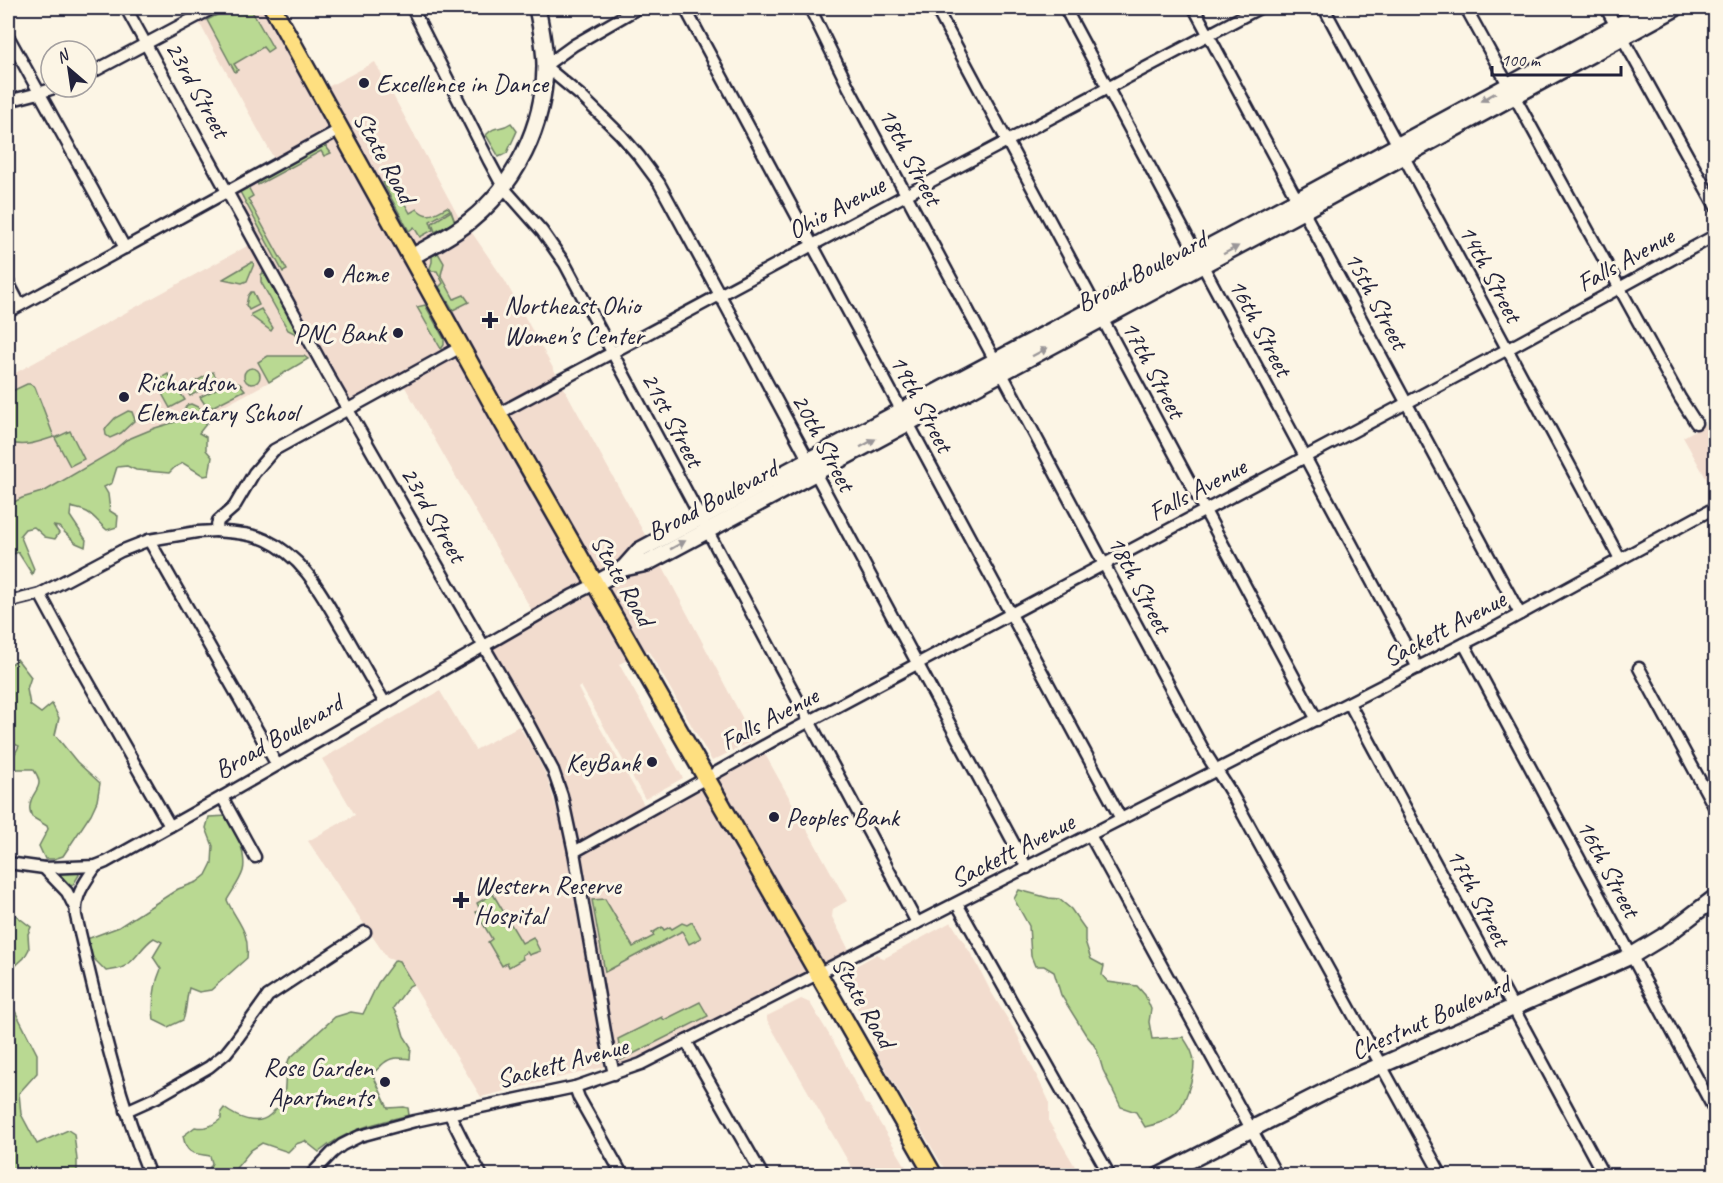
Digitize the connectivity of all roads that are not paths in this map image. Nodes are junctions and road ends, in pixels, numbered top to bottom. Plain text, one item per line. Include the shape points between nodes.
1 (126, 8) edge
2 (213, 8) edge
3 (273, 8) edge
4 (412, 8) edge
5 (537, 8) edge
6 (638, 8) edge
7 (686, 8) edge
8 (810, 8) edge
9 (936, 8) edge
10 (1065, 8) edge
11 (1194, 8) edge
12 (1259, 8) edge
13 (1324, 8) edge
14 (1466, 8) edge
15 (1606, 8) edge
16 (1649, 8) edge
17 (1676, 8) edge
18 (1619, 32) junction
19 (1208, 33) junction
20 (8, 36) edge
21 (147, 44) junction
22 (545, 66) junction
23 (99, 69) edge
24 (1107, 87) junction
25 (1512, 91) junction
26 (39, 93) joint
27 (42, 99) edge
28 (8, 100) edge
29 (340, 129) junction
30 (1007, 142) junction
31 (1401, 151) junction
32 (503, 187) junction
33 (228, 191) junction
34 (906, 195) junction
35 (1300, 206) junction
36 (1716, 207) edge
37 (1716, 235) edge
38 (813, 245) junction
39 (125, 248) junction
40 (411, 257) junction
41 (1200, 260) junction
42 (8, 282) edge
43 (1621, 288) junction
44 (720, 295) junction
45 (20, 305) junction
46 (8, 312) edge
47 (1099, 314) junction
48 (461, 347) junction
49 (1506, 350) junction
50 (613, 353) junction
51 (998, 368) junction
52 (1406, 403) junction
53 (348, 409) junction
54 (498, 414) junction
55 (904, 417) junction
56 (1696, 423) dead end
57 (1305, 457) junction
58 (811, 467) junction
59 (1716, 507) edge
60 (1205, 511) junction
61 (704, 524) junction
62 (216, 531) junction
63 (149, 540) junction
64 (1620, 559) junction
65 (1103, 565) junction
66 (595, 584) junction
67 (40, 594) junction
68 (8, 602) edge
69 (1010, 614) junction
70 (1520, 614) junction
71 (1464, 644) junction
72 (484, 646) junction
73 (918, 664) junction
74 (1418, 668) junction
75 (1639, 668) dead end
76 (384, 703) junction
77 (1349, 703) junction
78 (1317, 720) junction
79 (810, 721) junction
80 (277, 765) junction
81 (1216, 771) junction
82 (706, 777) junction
83 (222, 796) junction
84 (1716, 810) edge
85 (1121, 819) junction
86 (170, 826) junction
87 (1090, 835) junction
88 (574, 852) junction
89 (255, 857) dead end
90 (8, 862) edge
91 (96, 866) junction
92 (1027, 867) junction
93 (44, 868) junction
94 (1716, 897) edge
95 (957, 904) junction
96 (75, 909) junction
97 (918, 923) junction
98 (365, 932) dead end
99 (1631, 956) junction
100 (819, 974) junction
101 (1514, 1007) junction
102 (686, 1041) junction
103 (1381, 1065) junction
104 (614, 1074) junction
105 (575, 1087) junction
106 (126, 1111) junction
107 (1716, 1113) edge
108 (450, 1114) junction
109 (1251, 1129) junction
110 (150, 1176) edge
111 (310, 1176) edge
112 (482, 1176) edge
113 (623, 1176) edge
114 (763, 1176) edge
115 (934, 1176) edge
116 (1110, 1176) edge
117 (1160, 1176) edge
118 (1277, 1176) edge
119 (1442, 1176) edge
120 (1604, 1176) edge

1 - 21 street, 23rd Street
2 - 21 street
3 - 29 main road, State Road
4 - 32 street, 21st Street
5 - 22 main road
6 - 22 street
7 - 38 street, 19th Street
8 - 34 street, 18th Street
9 - 30 street, 17th Street
10 - 24 street, 16th Street
11 - 19 street, 15th Street
12 - 19 street, Ohio Avenue
13 - 31 street, 14th Street
14 - 25 street
15 - 18 street
16 - 18 main road, Broad Boulevard
17 - 18 main road, Broad Boulevard
18 - 25 main road, Broad Boulevard
18 - 36 street
19 - 24 street, Ohio Avenue
19 - 35 street, 15th Street
20 - 26 street
21 - 23 street
21 - 33 street, 23rd Street
22 - 32 main road via 532,136
22 - 44 street, 20th Street via 597,110 639,156 672,206
24 - 30 street, Ohio Avenue
24 - 41 street, 16th Street
25 - 31 main road, Broad Boulevard
25 - 43 street
26 - 28 street
27 - 39 street
29 - 33 street
29 - 40 main road, State Road
30 - 34 street, Ohio Avenue
30 - 47 street, 17th Street
31 - 35 main road, Broad Boulevard
31 - 49 street, 14th Street
32 - 40 main road via 468,222
32 - 50 street, 21st Street via 558,253
33 - 39 street
33 - 53 street, 23rd Street
34 - 38 street, Ohio Avenue
34 - 51 street, 18th Street
35 - 41 main road, Broad Boulevard
35 - 52 street, 15th Street
37 - 43 street, Falls Avenue
38 - 44 street, Ohio Avenue
38 - 55 street, 19th Street
39 - 45 street
40 - 48 main road, State Road
41 - 47 main road, Broad Boulevard
41 - 57 street, 16th Street
42 - 45 street
43 - 49 street, Falls Avenue
43 - 56 street
44 - 50 street, Ohio Avenue
44 - 58 street, 20th Street
45 - 46 street
47 - 51 main road, Broad Boulevard
47 - 60 street, 17th Street
48 - 53 street
48 - 54 main road, State Road
49 - 52 street, Falls Avenue
49 - 64 street, 14th Street
50 - 54 street, Ohio Avenue
50 - 61 street, 21st Street
51 - 55 main road, Broad Boulevard
51 - 65 street, 18th Street
52 - 57 street, Falls Avenue
52 - 70 street, 15th Street
53 - 62 street via 274,450 254,473 234,507 218,521
53 - 72 street, 23rd Street
54 - 66 main road, State Road
55 - 58 main road, Broad Boulevard
55 - 69 street, 19th Street
57 - 60 street, Falls Avenue
57 - 74 street, 16th Street
58 - 61 main road, Broad Boulevard
58 - 73 street, 20th Street
59 - 64 street, Sackett Avenue
60 - 65 street, Falls Avenue
60 - 78 street, 17th Street
61 - 66 main road, Broad Boulevard via 640,550 624,568
61 - 79 street, 21st Street
62 - 63 street
62 - 76 street via 266,540 297,561 315,582
63 - 67 street
63 - 80 street
64 - 70 street, Sackett Avenue
65 - 69 street, Falls Avenue
65 - 81 street, 18th Street
66 - 72 street, Broad Boulevard
66 - 82 main road, State Road
67 - 68 street
67 - 86 street
69 - 73 street, Falls Avenue
69 - 85 street, 19th Street
70 - 71 street, Sackett Avenue
71 - 74 street, Sackett Avenue
71 - 99 street, 16th Street
72 - 76 street, Broad Boulevard
72 - 88 street, 23rd Street via 553,770
73 - 79 street, Falls Avenue
73 - 92 street, 20th Street
74 - 77 street, Sackett Avenue
75 - 84 street
76 - 80 street, Broad Boulevard
77 - 78 street, Sackett Avenue
77 - 101 street, 17th Street
78 - 81 street, Sackett Avenue
79 - 82 street, Falls Avenue
79 - 97 street, 21st Street
80 - 83 street, Broad Boulevard
81 - 85 street, Sackett Avenue
81 - 103 street, 18th Street via 1224,779
82 - 88 street, Falls Avenue
82 - 100 main road, State Road
83 - 86 street, Broad Boulevard
83 - 89 street
85 - 87 street, Sackett Avenue
86 - 91 street, Broad Boulevard
87 - 92 street, Sackett Avenue
87 - 109 street
88 - 104 street, 23rd Street
90 - 93 street, Broad Boulevard
91 - 93 street, Broad Boulevard
91 - 96 street via 80,890
92 - 95 street, Sackett Avenue
93 - 96 street via 67,892
94 - 99 main road, Chestnut Boulevard
95 - 97 street, Sackett Avenue
95 - 116 street
96 - 106 street
97 - 100 street, Sackett Avenue
98 - 106 street via 268,996 226,1053 209,1067
99 - 101 main road, Chestnut Boulevard
99 - 107 street, 16th Street
100 - 102 street, Sackett Avenue
100 - 115 main road, State Road
101 - 103 main road, Chestnut Boulevard
101 - 120 street, 17th Street
102 - 104 street, Sackett Avenue
102 - 114 street
103 - 109 main road, Chestnut Boulevard
103 - 119 street, 18th Street
104 - 105 street, Sackett Avenue
105 - 108 street, Sackett Avenue
105 - 113 street
106 - 110 street
108 - 111 street, Sackett Avenue via 360,1136 342,1145
108 - 112 street
109 - 117 main road, Chestnut Boulevard
109 - 118 street

